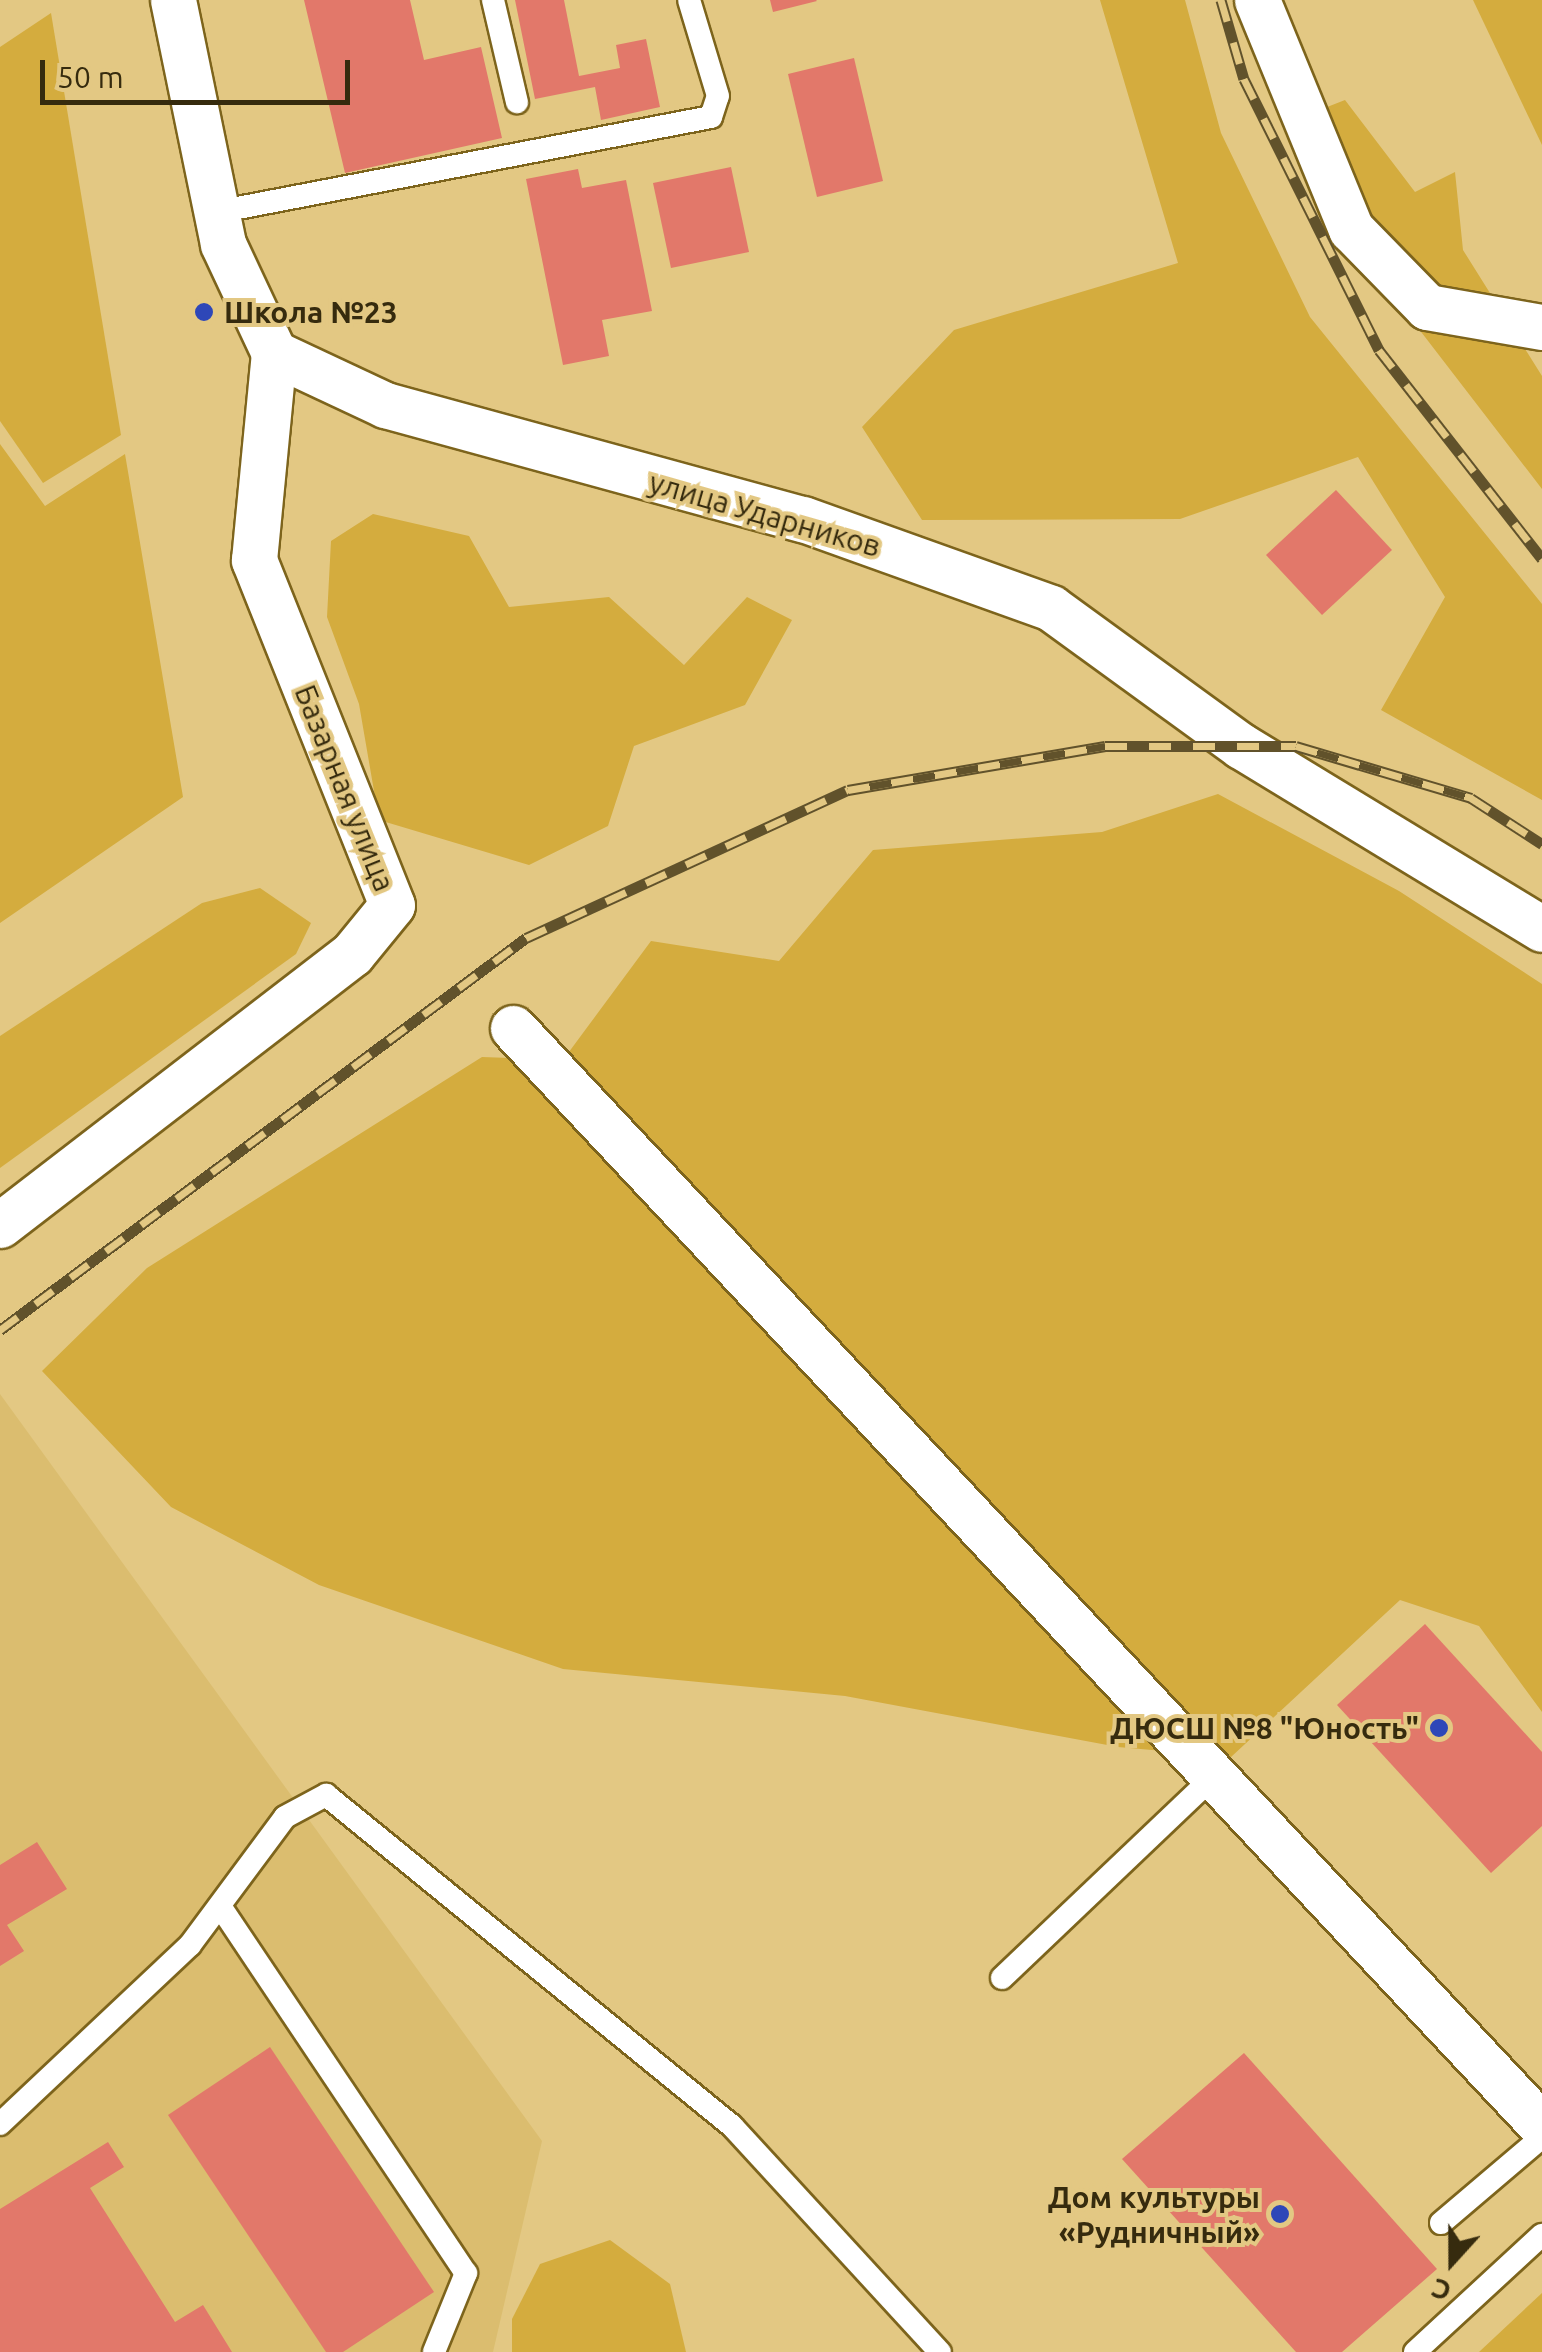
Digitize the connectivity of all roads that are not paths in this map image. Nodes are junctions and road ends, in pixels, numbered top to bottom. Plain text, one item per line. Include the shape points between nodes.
1 (173, 0) edge
2 (494, 0) edge
3 (689, 0) edge
4 (1257, 0) edge
5 (517, 102) dead end
6 (217, 212) junction
7 (1542, 327) edge
8 (274, 352) junction
9 (1542, 929) edge
10 (513, 1028) dead end
11 (0, 1225) edge
12 (1214, 1776) junction
13 (220, 1906) junction
14 (1002, 1978) dead end
15 (0, 2124) edge
16 (1542, 2126) edge
17 (1542, 2138) edge
18 (1440, 2223) dead end
19 (1542, 2236) edge
20 (434, 2352) edge
21 (940, 2352) edge
22 (1415, 2352) edge

1 - 6 street
2 - 5 lane
3 - 6 lane via 718,96 711,117
4 - 7 street via 1352,229 1427,307
6 - 8 street
8 - 9 street, улица Ударников via 385,405 803,519 1051,608 1242,746
8 - 11 street, Базарная улица via 254,560 392,905 352,954
10 - 12 street
12 - 14 lane
12 - 16 street
13 - 15 lane via 190,1945
13 - 20 lane via 466,2273
13 - 21 lane via 286,1817 326,1795 732,2126
17 - 18 lane
19 - 22 lane

